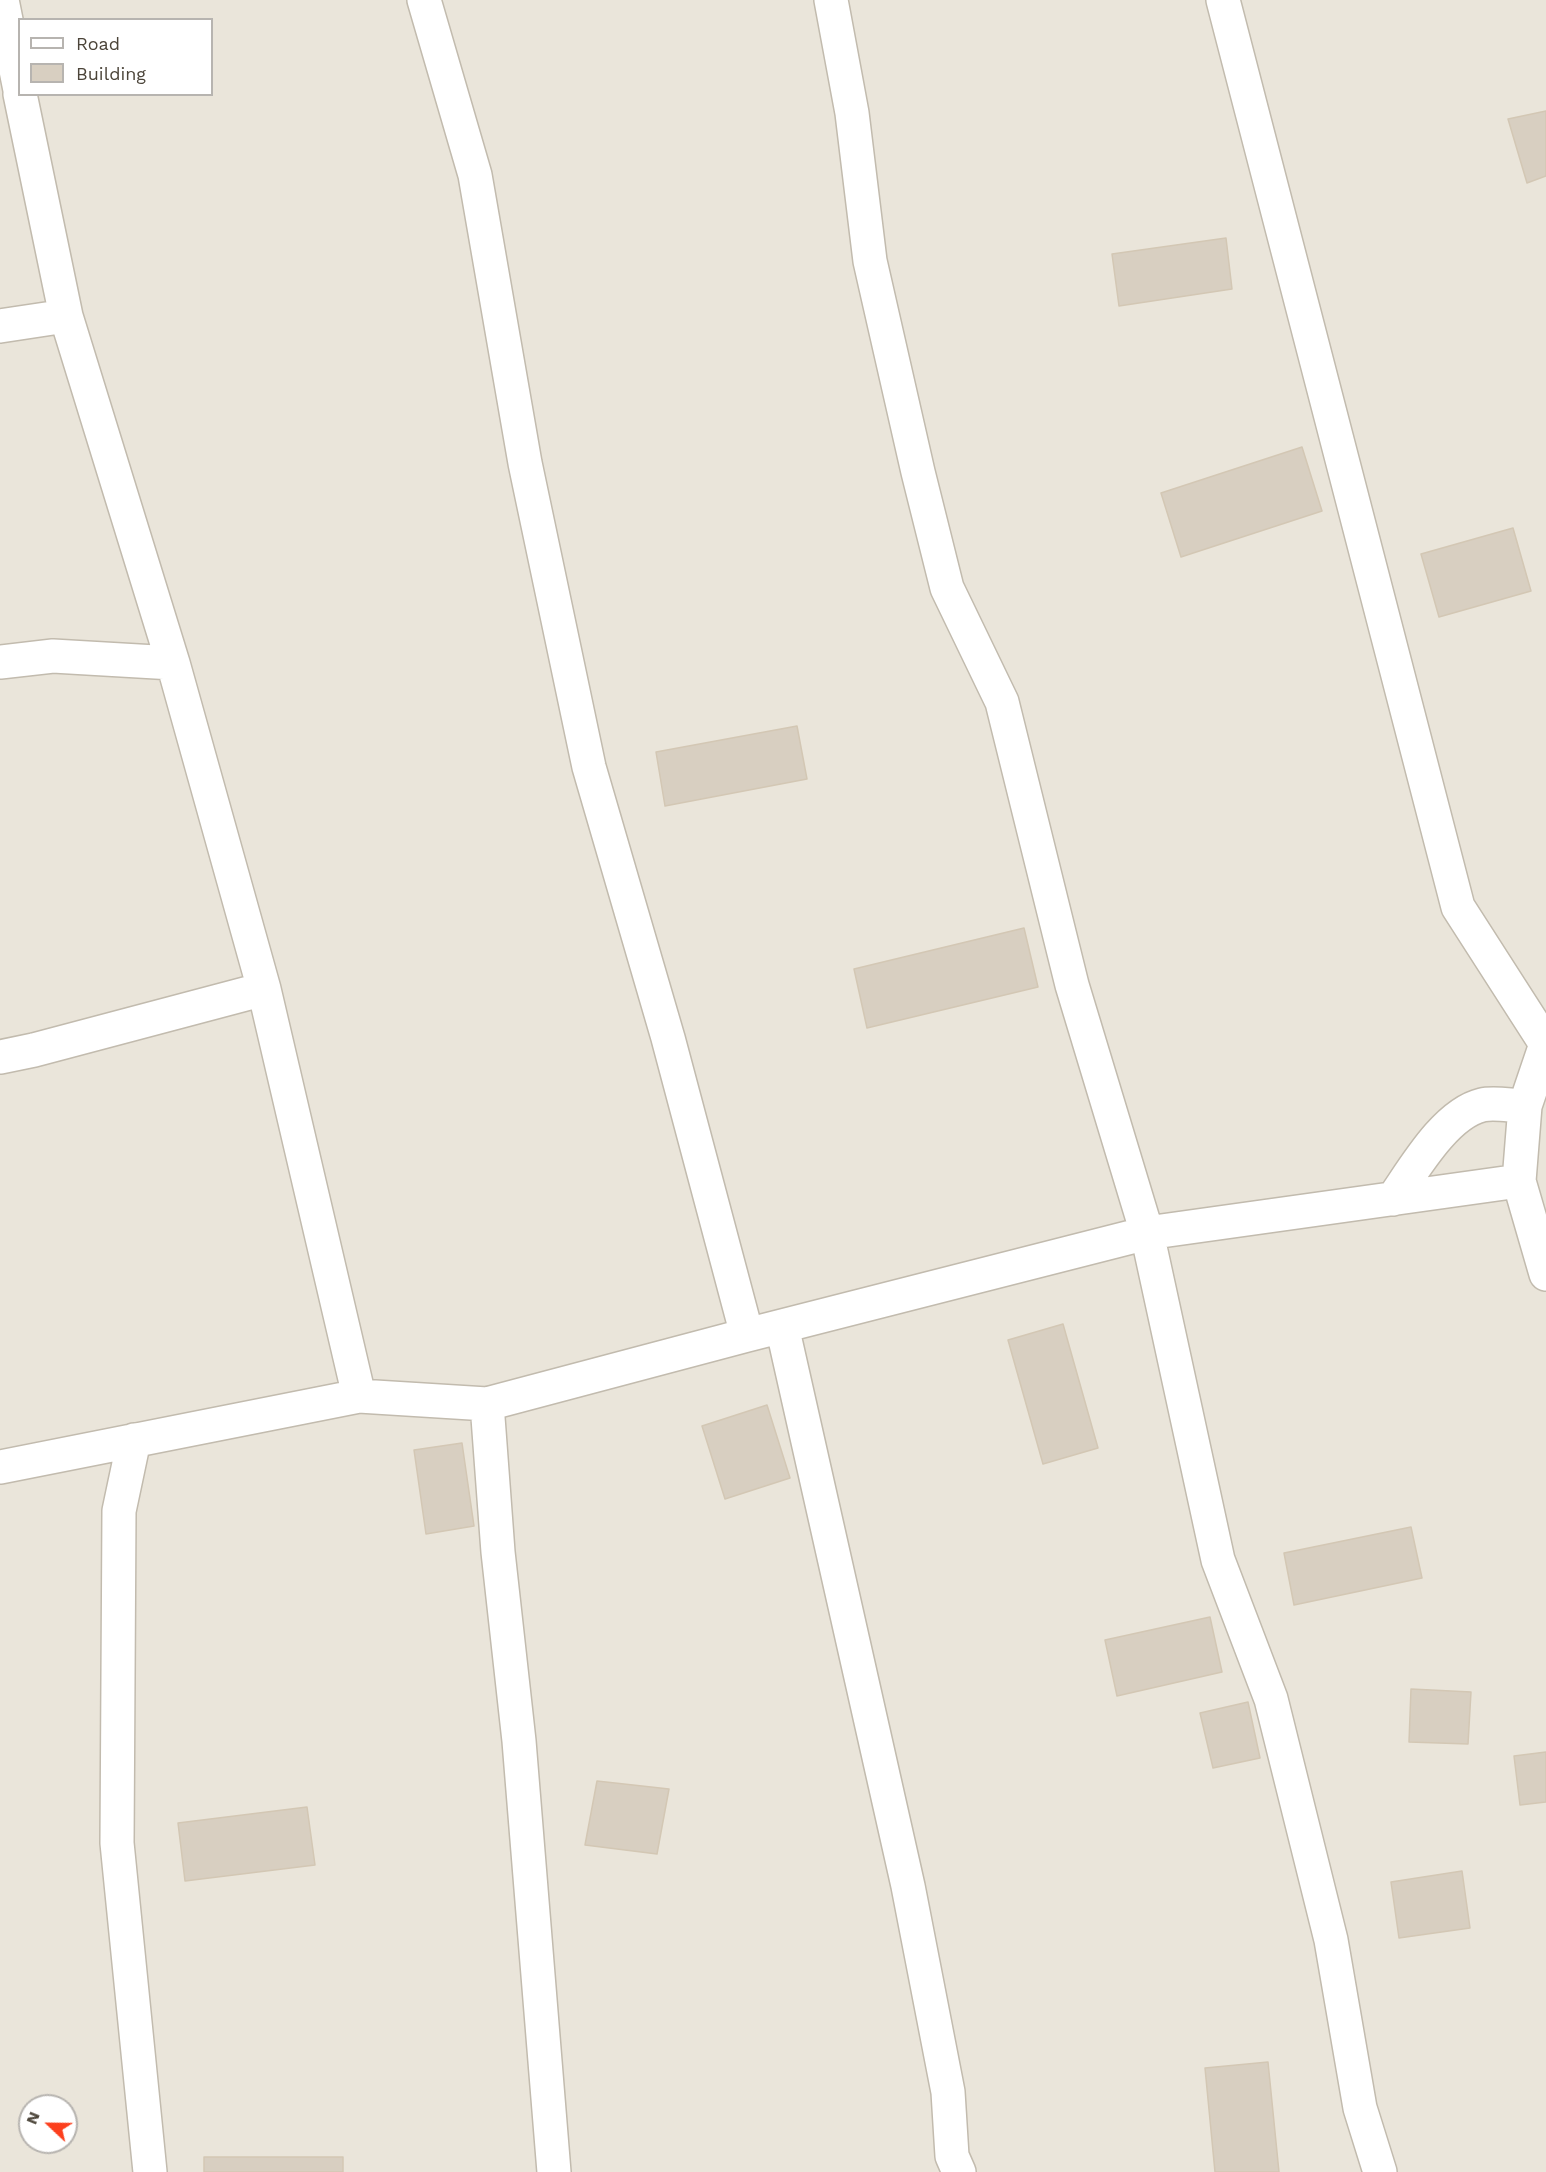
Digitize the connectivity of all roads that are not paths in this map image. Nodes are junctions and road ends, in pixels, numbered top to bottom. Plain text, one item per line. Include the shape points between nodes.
1 (2, 0) edge
2 (424, 0) edge
3 (831, 0) edge
4 (1224, 0) edge
5 (18, 80) edge
6 (21, 96) edge
7 (66, 316) junction
8 (0, 326) edge
9 (0, 662) edge
10 (173, 663) junction
11 (264, 989) junction
12 (1546, 1044) edge
13 (0, 1057) edge
14 (1525, 1106) junction
15 (1519, 1181) junction
16 (1393, 1199) junction
17 (1147, 1233) junction
18 (1546, 1274) edge
19 (782, 1326) junction
20 (747, 1335) junction
21 (359, 1396) junction
22 (487, 1404) junction
23 (134, 1440) junction
24 (0, 1467) edge
25 (150, 2172) edge
26 (554, 2172) edge
27 (958, 2172) edge
28 (1380, 2172) edge

1 - 5 street
2 - 20 street via 476,175 525,463 589,767 668,1038
3 - 17 street via 852,112 870,261 946,588 1002,702 1072,985
4 - 12 street via 1458,907
6 - 7 street
7 - 8 street
7 - 10 street
9 - 10 street via 53,656
10 - 11 street
11 - 13 street
11 - 21 street
12 - 14 street
14 - 15 street
14 - 16 street via 1483,1105 1464,1113 1437,1137
15 - 16 street
15 - 18 street
16 - 17 street
17 - 19 street
17 - 28 street via 1218,1560 1271,1699 1331,1940 1360,2108
19 - 20 street
19 - 27 street via 908,1886 948,2092 952,2156
20 - 22 street
21 - 22 street
21 - 23 street
22 - 26 street
23 - 24 street
23 - 25 street via 119,1511 117,1843

